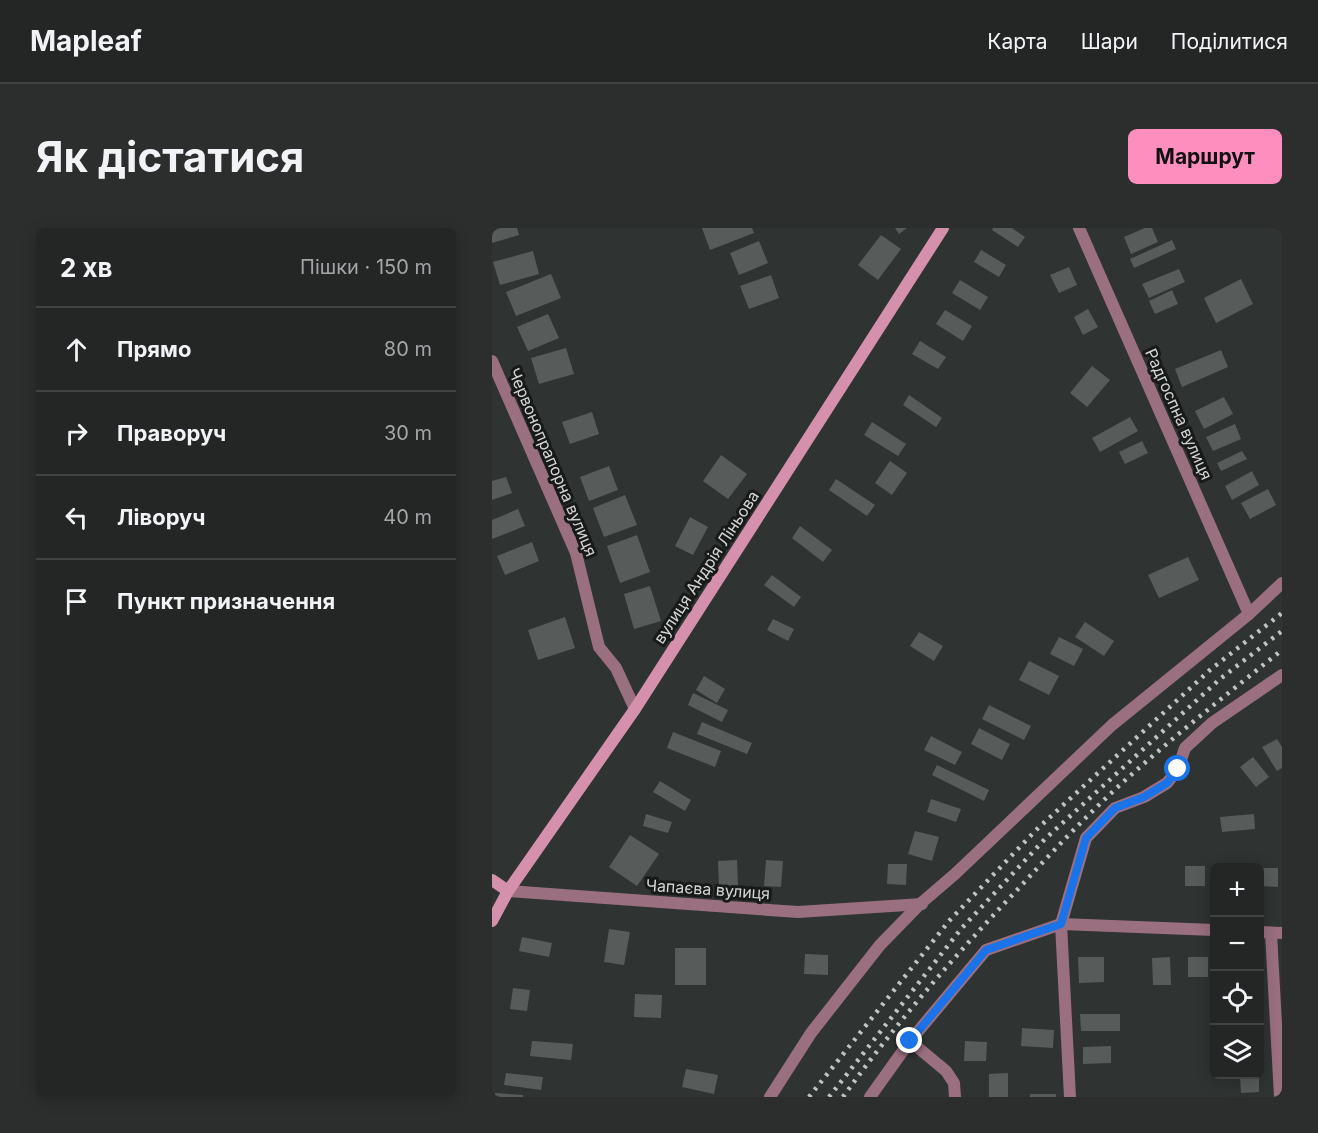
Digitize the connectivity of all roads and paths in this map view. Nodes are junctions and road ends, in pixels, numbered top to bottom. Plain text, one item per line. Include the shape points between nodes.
1 (943, 228) edge
2 (1079, 228) edge
3 (492, 361) edge
4 (1282, 583) edge
5 (1249, 614) junction
6 (1282, 675) edge
7 (635, 709) junction
8 (492, 880) edge
9 (508, 891) junction
10 (923, 904) junction
11 (492, 921) edge
12 (1061, 924) junction
13 (1210, 930) edge
14 (1271, 933) edge
15 (910, 1041) junction
16 (770, 1097) edge
17 (870, 1097) edge
18 (955, 1097) edge
19 (1070, 1097) edge
20 (1280, 1097) edge

1 - 7 street, вулиця Андрія Ліньова
2 - 5 street, Радгоспна вулиця
3 - 7 street, Червонопрапорна вулиця via 576,553 599,647 616,668
4 - 5 street
5 - 10 street via 1112,725
6 - 12 street via 1212,723 1185,748 1178,769 1167,783 1115,808 1086,838
7 - 9 street, вулиця Андрія Ліньова
8 - 9 street
9 - 10 street, Чапаєва вулиця via 798,912
9 - 11 street, вулиця Андрія Ліньова
10 - 16 street via 880,945 811,1033
12 - 13 street
12 - 15 street via 986,950
12 - 19 street
14 - 20 street
15 - 17 street
15 - 18 street via 946,1071 954,1083

